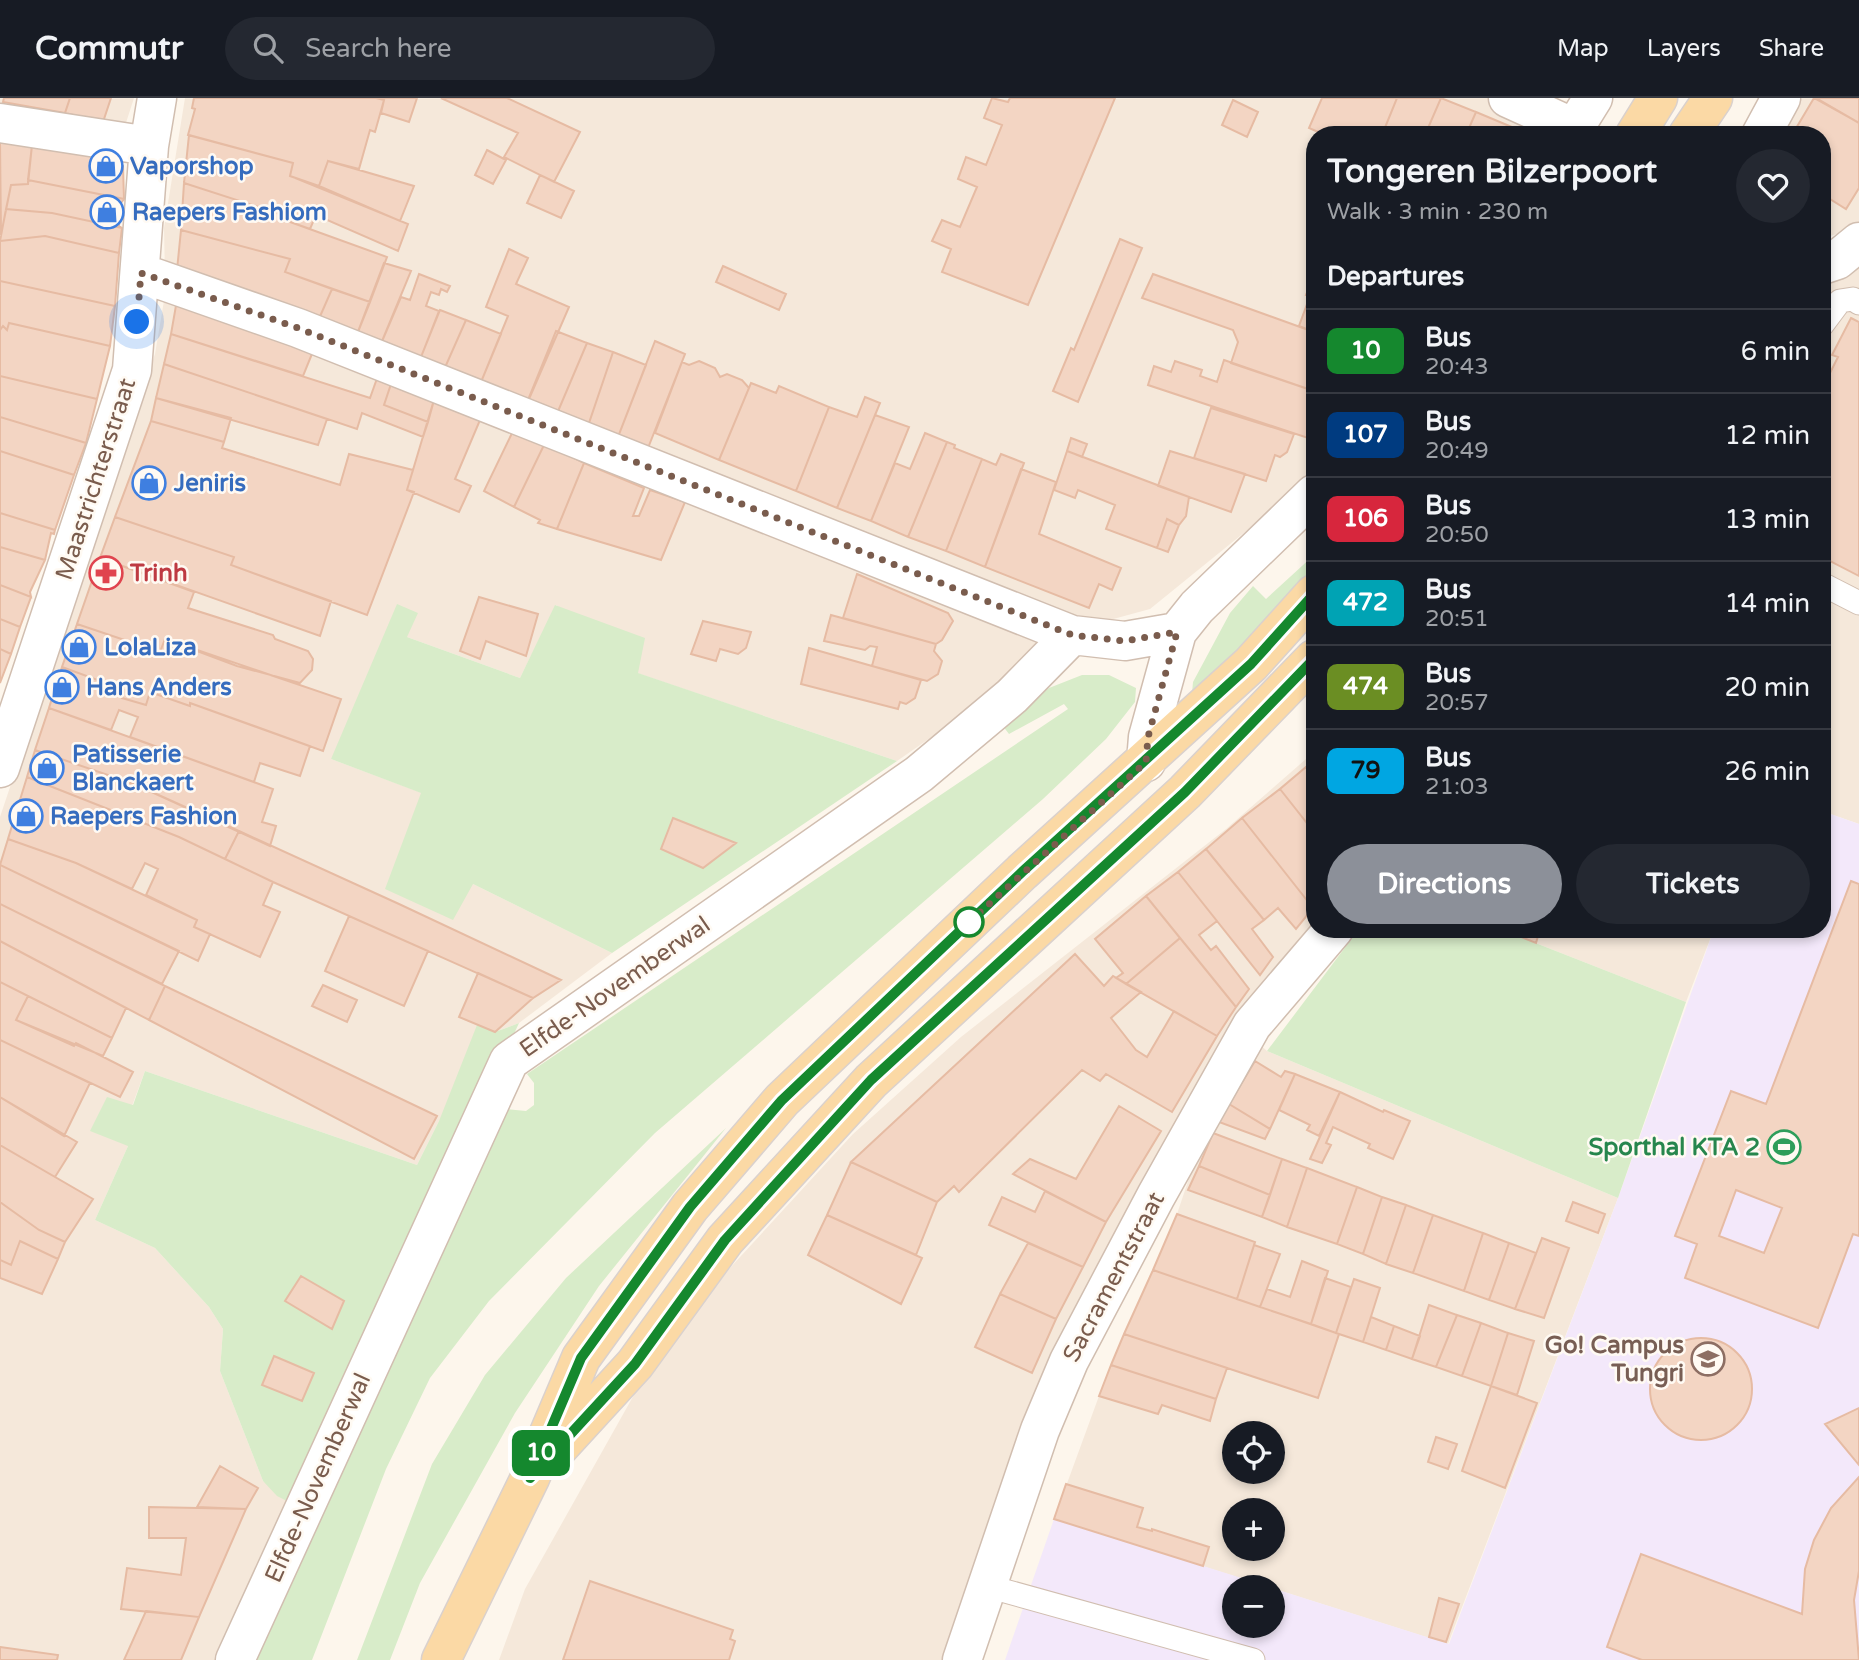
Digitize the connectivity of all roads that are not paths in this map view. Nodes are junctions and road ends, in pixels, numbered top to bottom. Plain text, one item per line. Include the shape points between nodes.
1 (157, 98) edge
2 (1508, 98) edge
3 (1658, 98) edge
4 (1713, 98) edge
5 (1781, 98) edge
6 (1579, 120) edge
7 (0, 123) edge
8 (1641, 126) edge
9 (1694, 126) edge
10 (1766, 126) edge
11 (149, 146) junction
12 (1859, 242) edge
13 (1831, 262) edge
14 (141, 273) junction
15 (1859, 303) edge
16 (1831, 313) edge
17 (1306, 502) edge
18 (1831, 589) edge
19 (1306, 603) edge
20 (1859, 603) edge
21 (1177, 632) junction
22 (1072, 635) junction
23 (1306, 667) edge
24 (1146, 762) junction
25 (0, 768) edge
26 (1326, 938) edge
27 (530, 1478) junction
28 (987, 1586) junction
29 (235, 1660) edge
30 (441, 1660) edge
31 (961, 1660) edge
32 (1253, 1660) edge

1 - 11 street, Maastrichterstraat
2 - 6 street
3 - 8 main road
4 - 9 main road
5 - 10 street
7 - 11 street
11 - 14 street, Maastrichterstraat
12 - 13 street
14 - 22 street via 298,328
14 - 25 street, Maastrichterstraat via 132,370
15 - 16 lane via 1840,301
17 - 21 street
18 - 20 lane
19 - 24 main road via 1251,664
21 - 22 street via 1125,641
21 - 24 street via 1148,737
22 - 29 street, Elfde-Novemberwal via 1012,696 919,774 509,1061
23 - 27 main road via 1185,792 871,1080 725,1240 635,1364
24 - 27 main road via 1022,872 782,1100 690,1207 581,1358
26 - 28 street, Sacramentstraat via 1252,1025 1069,1361 1040,1430
27 - 30 main road
28 - 31 street, Sacramentstraat
28 - 32 lane

